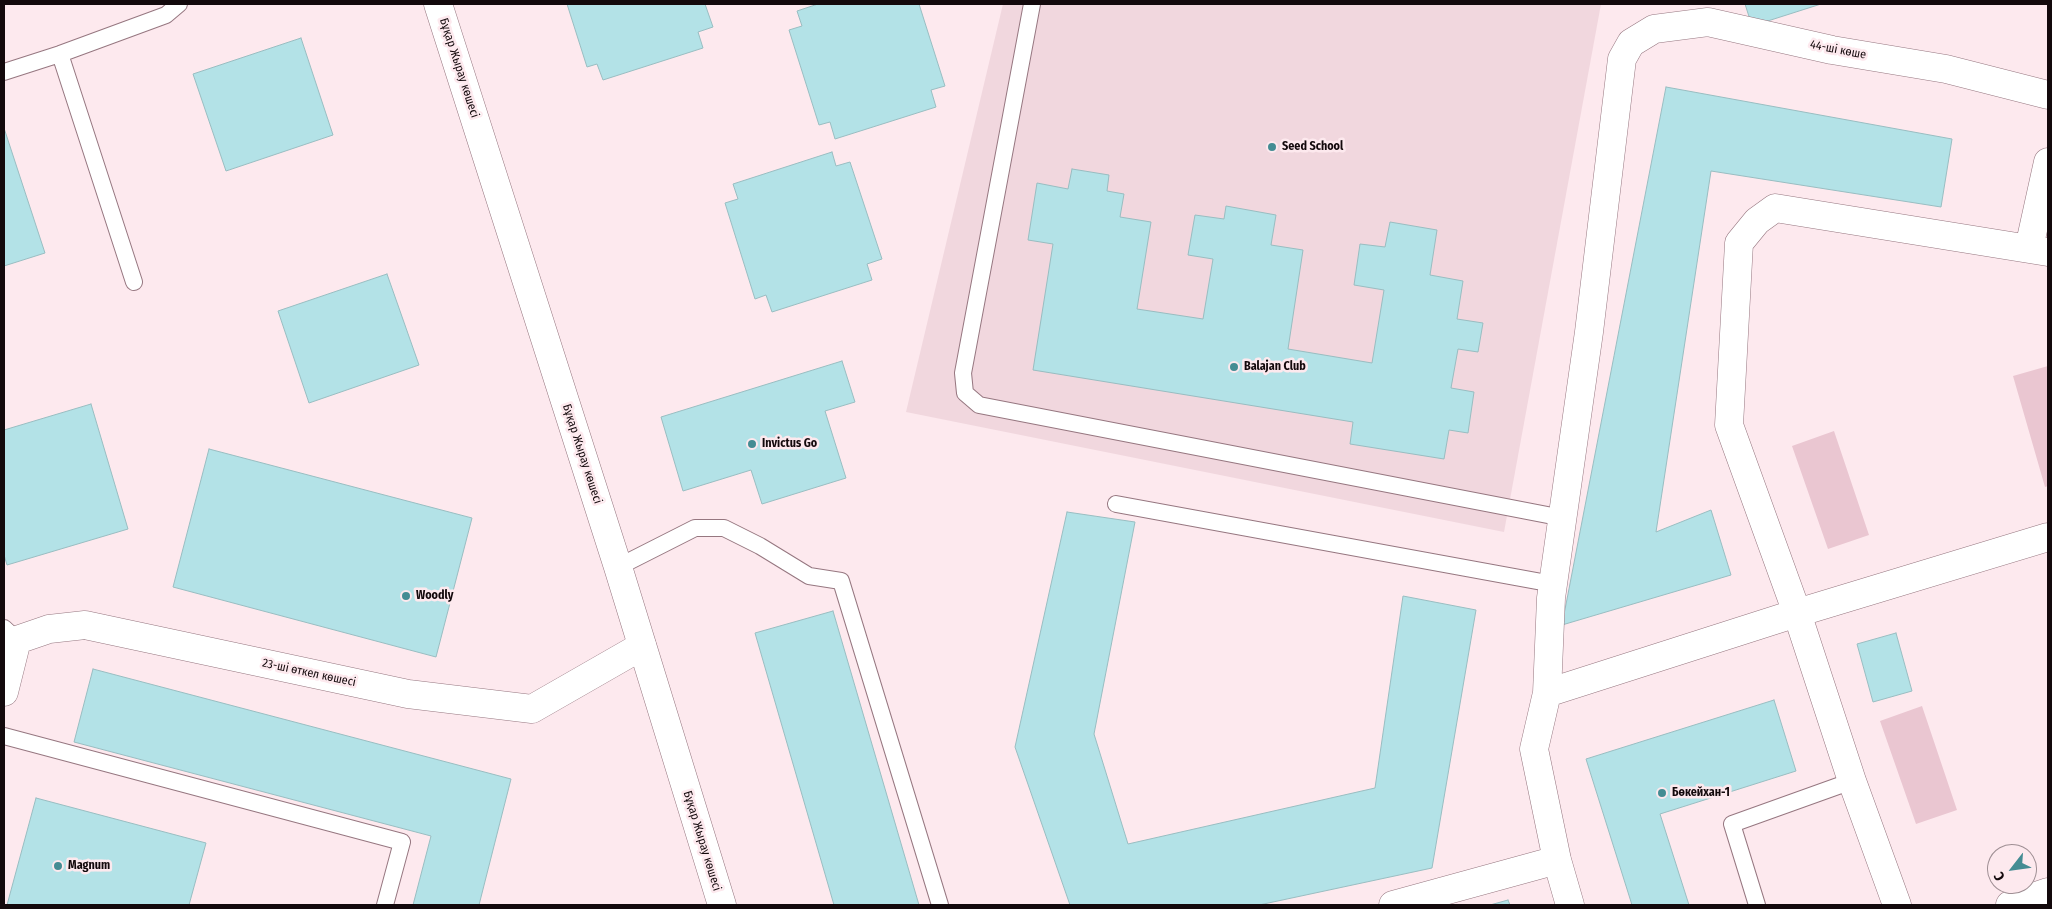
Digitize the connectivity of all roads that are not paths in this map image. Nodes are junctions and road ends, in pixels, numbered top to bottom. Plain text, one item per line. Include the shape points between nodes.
1 (179, 4) edge
2 (438, 4) edge
3 (1032, 4) edge
4 (1706, 13) edge
5 (60, 54) junction
6 (4, 72) edge
7 (2048, 95) edge
8 (2048, 162) edge
9 (2039, 250) edge
10 (134, 282) dead end
11 (1116, 504) dead end
12 (1563, 518) junction
13 (2048, 536) edge
14 (618, 567) junction
15 (1553, 584) junction
16 (1797, 612) junction
17 (11, 634) edge
18 (642, 646) junction
19 (4, 692) edge
20 (1547, 693) junction
21 (4, 736) edge
22 (1852, 781) junction
23 (1557, 860) junction
24 (2048, 892) edge
25 (385, 905) edge
26 (722, 905) edge
27 (940, 905) edge
28 (1393, 905) edge
29 (1570, 905) edge
30 (1757, 905) edge
31 (1897, 905) edge
32 (2010, 905) edge

1 - 5 lane via 166,15
2 - 14 street, Бұқар Жырау көшесі
3 - 12 lane via 964,373 965,393 979,405
4 - 7 street, 44-ші көше via 1832,50 1946,69
4 - 12 street, 44-ші көше via 1654,29 1631,43 1622,59
5 - 6 lane
5 - 10 lane
8 - 9 street
9 - 16 street via 1775,208 1757,221 1739,243 1728,425
11 - 15 lane
12 - 15 street
13 - 16 street
14 - 18 street, Бұқар Жырау көшесі
14 - 27 lane via 695,528 724,528 809,576 841,581
15 - 20 street
16 - 20 street
16 - 22 street
17 - 18 street, 23-ші өткел көшесі via 85,625 408,694 532,709
17 - 19 street, 23-ші өткел көшесі
18 - 26 street, Бұқар Жырау көшесі
20 - 23 street via 1534,749
21 - 25 lane via 402,842
22 - 30 lane via 1732,824
22 - 31 street
23 - 28 street
23 - 29 street
24 - 32 street

